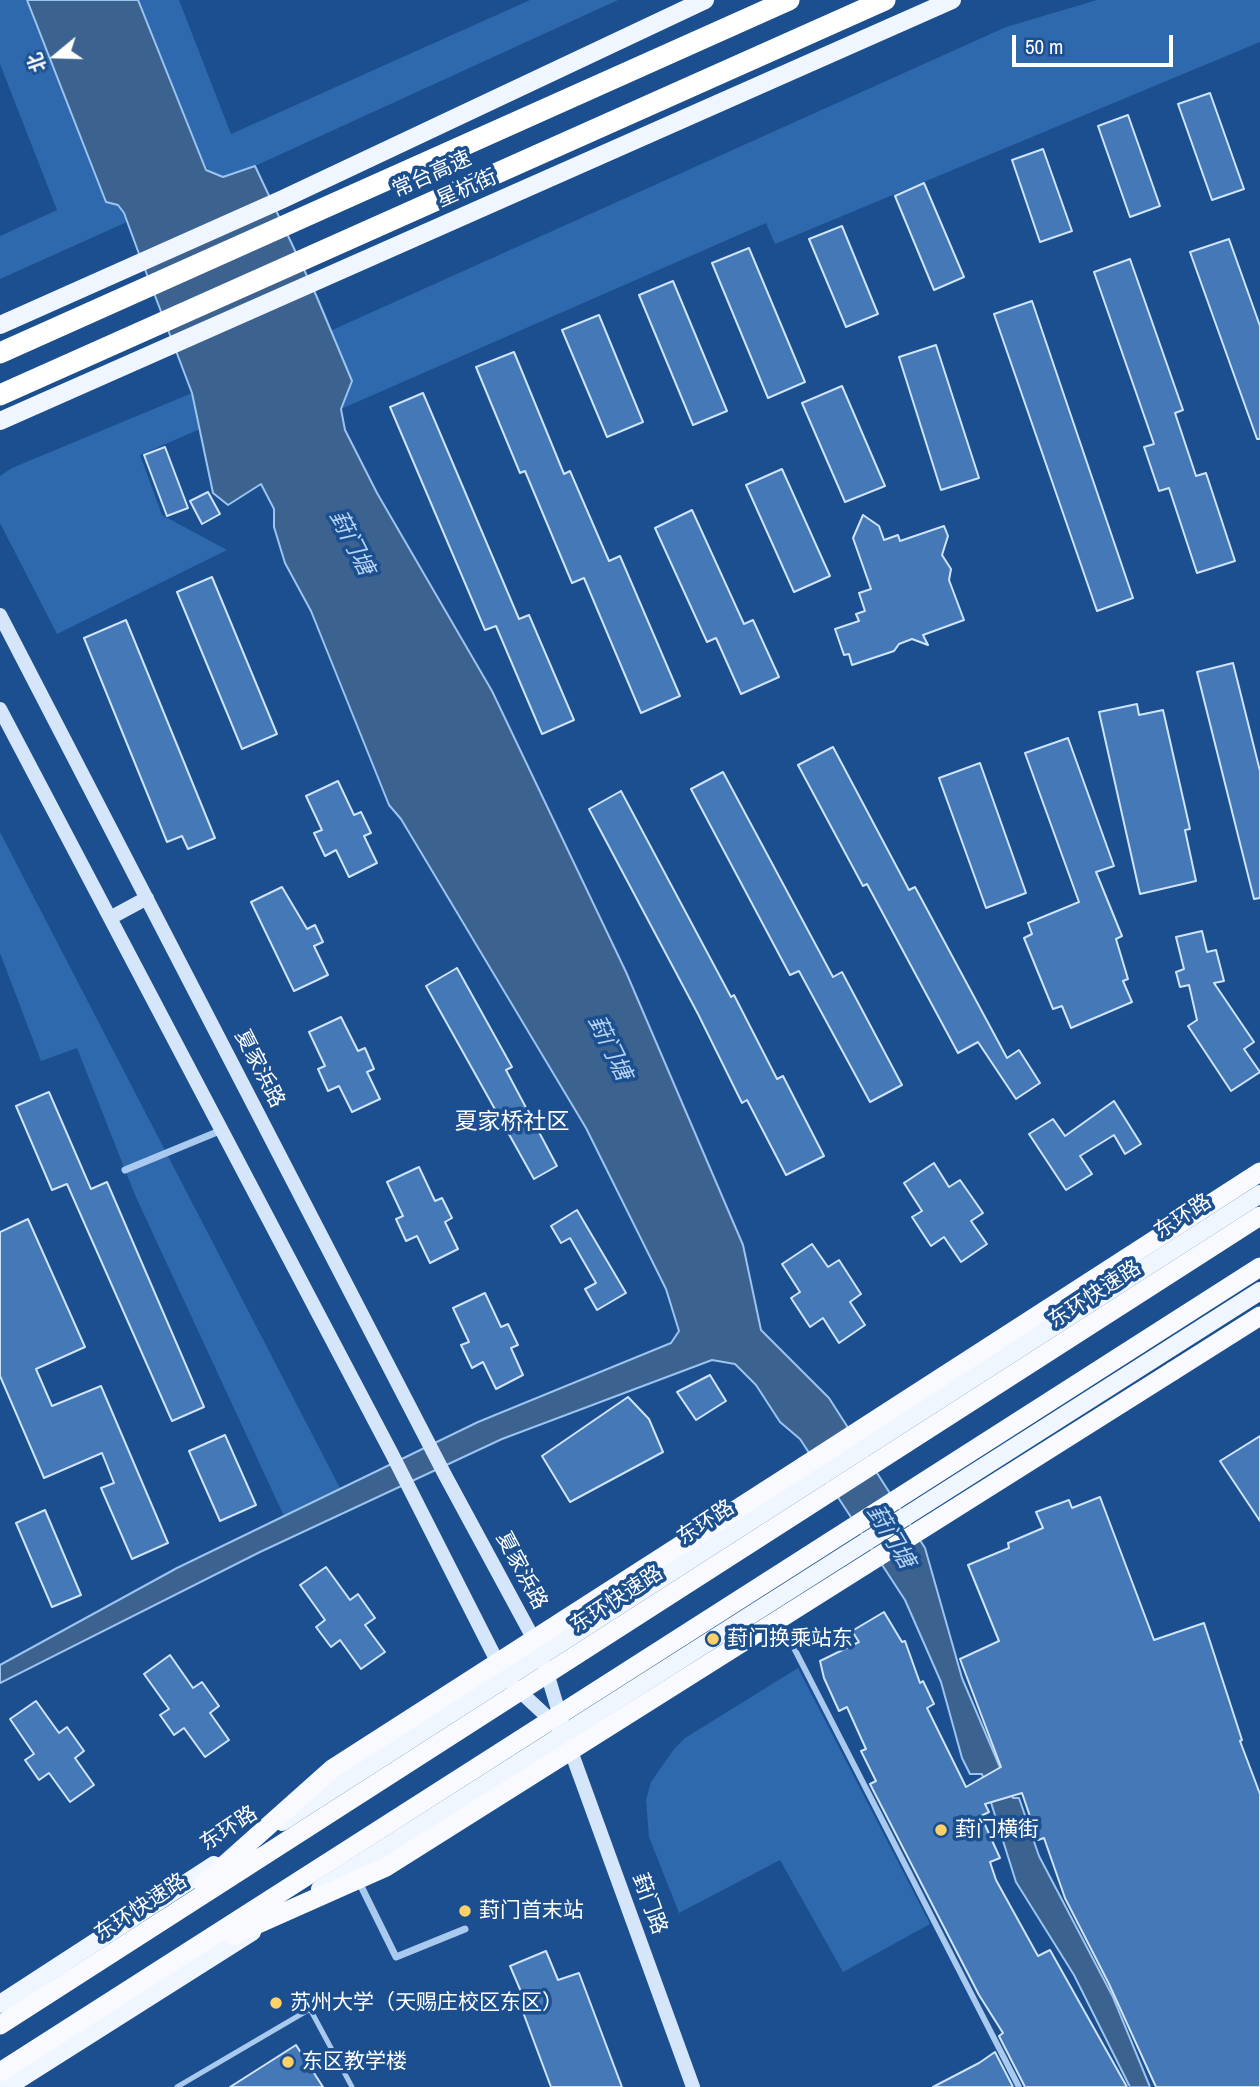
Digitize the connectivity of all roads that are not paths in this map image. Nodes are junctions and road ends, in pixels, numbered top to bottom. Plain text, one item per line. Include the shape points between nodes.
1 (705, 0) edge
2 (789, 0) edge
3 (885, 0) edge
4 (952, 0) edge
5 (0, 325) edge
6 (0, 353) edge
7 (0, 395) edge
8 (0, 421) edge
9 (0, 615) edge
10 (0, 709) edge
11 (147, 898) junction
12 (110, 918) junction
13 (222, 1130) junction
14 (125, 1170) dead end
15 (1260, 1172) edge
16 (1260, 1194) edge
17 (1260, 1216) edge
18 (1260, 1267) edge
19 (1260, 1291) edge
20 (1260, 1315) edge
21 (794, 1648) dead end
22 (542, 1654) junction
23 (506, 1678) junction
24 (565, 1734) junction
25 (352, 1870) junction
26 (154, 1927) junction
27 (465, 1929) dead end
28 (174, 1961) junction
29 (0, 2004) edge
30 (0, 2025) edge
31 (0, 2072) edge
32 (7, 2087) edge
33 (177, 2087) edge
34 (352, 2087) edge
35 (693, 2087) edge
36 (1020, 2087) edge

1 - 5 main road via 282,199
2 - 6 highway, 常台高速
3 - 7 highway, 常台高速
4 - 8 main road, 星杭街
9 - 11 main road, 夏家浜路
10 - 12 main road
11 - 12 main road
11 - 22 main road, 夏家浜路
12 - 13 main road
13 - 14 street
13 - 23 main road
15 - 26 highway, bridge via 332,1769
16 - 22 main road, 东环路
17 - 26 highway, 东环快速路, bridge
18 - 28 highway, bridge
19 - 24 main road
20 - 28 highway, bridge via 386,1867
21 - 36 street
22 - 23 main road, 东环路
22 - 24 main road, 夏家浜路
23 - 24 main road
23 - 29 main road, 东环路
24 - 25 main road
24 - 35 main road, 葑门路
25 - 27 street via 396,1957
25 - 32 main road
26 - 30 highway, 东环快速路, bridge
28 - 31 highway, bridge
33 - 34 lane via 310,2009

